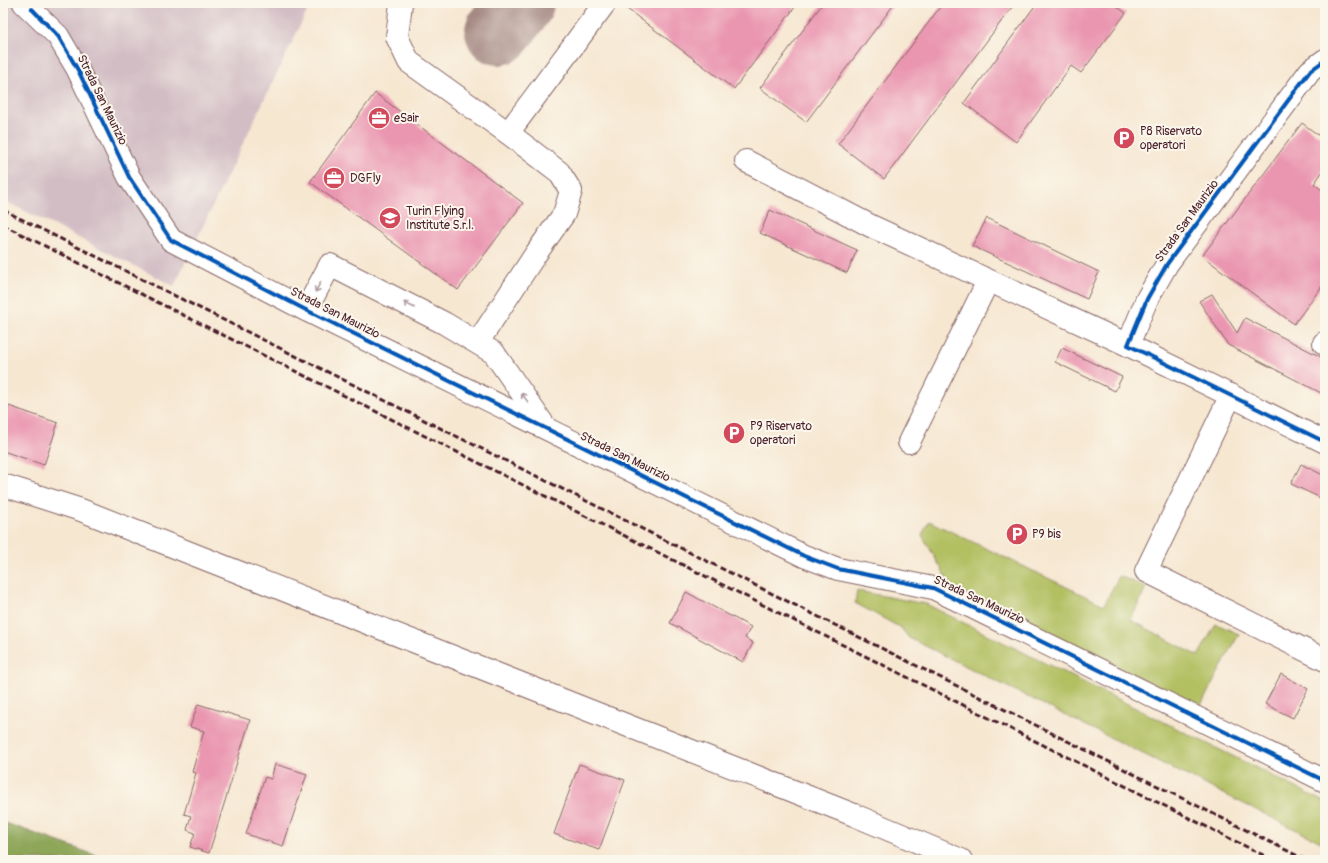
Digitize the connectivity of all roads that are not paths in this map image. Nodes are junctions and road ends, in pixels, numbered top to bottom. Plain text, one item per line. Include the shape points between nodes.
1 (401, 3) edge
2 (605, 3) edge
3 (28, 6) edge
4 (1325, 60) edge
5 (508, 133) junction
6 (746, 161) dead end
7 (988, 281) junction
8 (306, 310) junction
9 (478, 342) junction
10 (1128, 345) junction
11 (1231, 395) junction
12 (547, 430) junction
13 (909, 442) dead end
14 (1325, 442) edge
15 (3, 485) edge
16 (1325, 660) edge
17 (1325, 781) edge
18 (961, 860) edge

1 - 5 street via 396,37 409,62
2 - 5 street
3 - 8 street, Strada San Maurizio via 58,36 78,70 129,177 171,240
4 - 10 street, Strada San Maurizio via 1310,71 1167,264 1147,299
5 - 9 street via 559,172 571,191 564,214
6 - 7 street via 871,226
7 - 10 street
7 - 13 street
9 -> 8 street, Strada San Maurizio via 330,265
8 - 12 street, Strada San Maurizio
12 -> 9 street, Strada San Maurizio via 494,353
10 - 11 street
11 - 14 street
11 - 16 street via 1146,572
12 - 17 street, Strada San Maurizio via 804,556 838,569 933,588
15 - 18 street via 81,510 854,815

